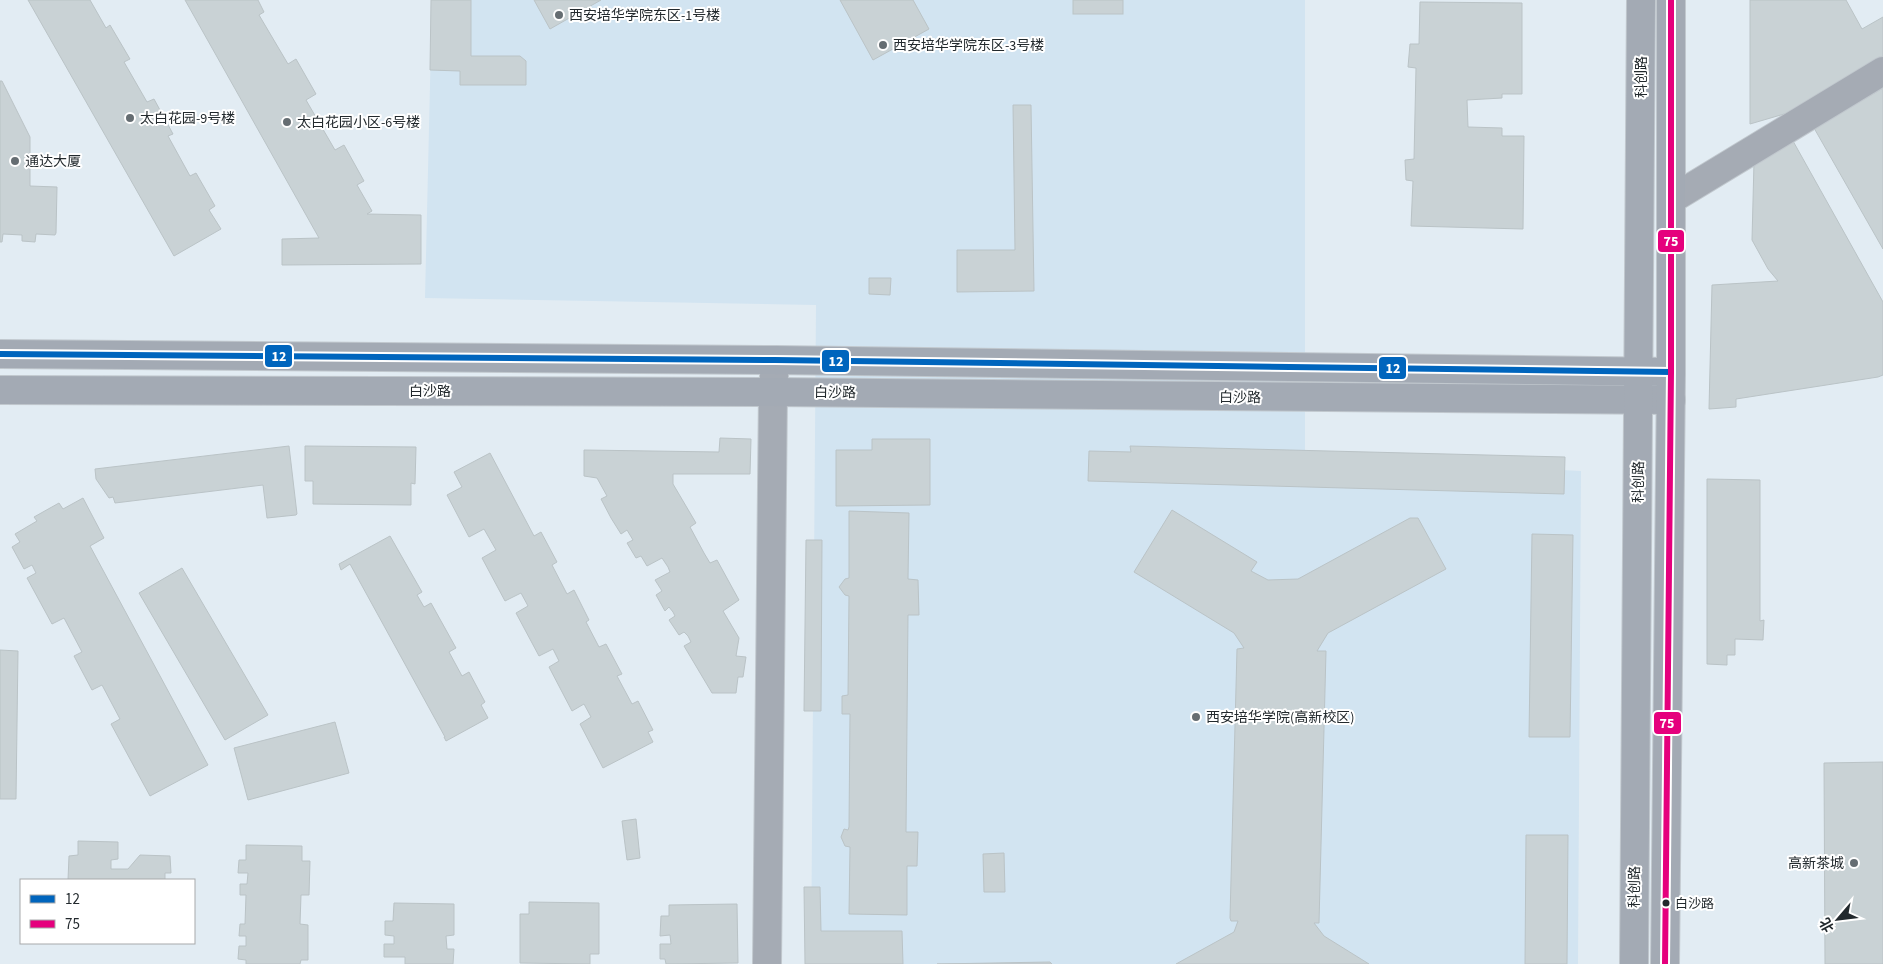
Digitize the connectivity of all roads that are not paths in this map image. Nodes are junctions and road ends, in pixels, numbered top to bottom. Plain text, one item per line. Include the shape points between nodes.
1 (1642, 0) edge
2 (1672, 0) edge
3 (1883, 71) edge
4 (1672, 199) junction
5 (0, 354) edge
6 (775, 360) junction
7 (1640, 372) junction
8 (1671, 372) junction
9 (0, 390) edge
10 (773, 392) junction
11 (1670, 400) junction
12 (1639, 401) junction
13 (767, 964) edge
14 (1634, 964) edge
15 (1665, 964) edge

1 - 7 street, 科创路
2 - 4 street
3 - 4 street
4 - 8 street
5 - 6 street
6 - 7 street
6 - 10 street
7 - 8 street
7 - 12 street, 科创路
8 - 11 street
9 - 10 street, 白沙路
10 - 12 street, 白沙路
10 - 13 street
11 - 12 street, 白沙路
11 - 15 street
12 - 14 street, 科创路

